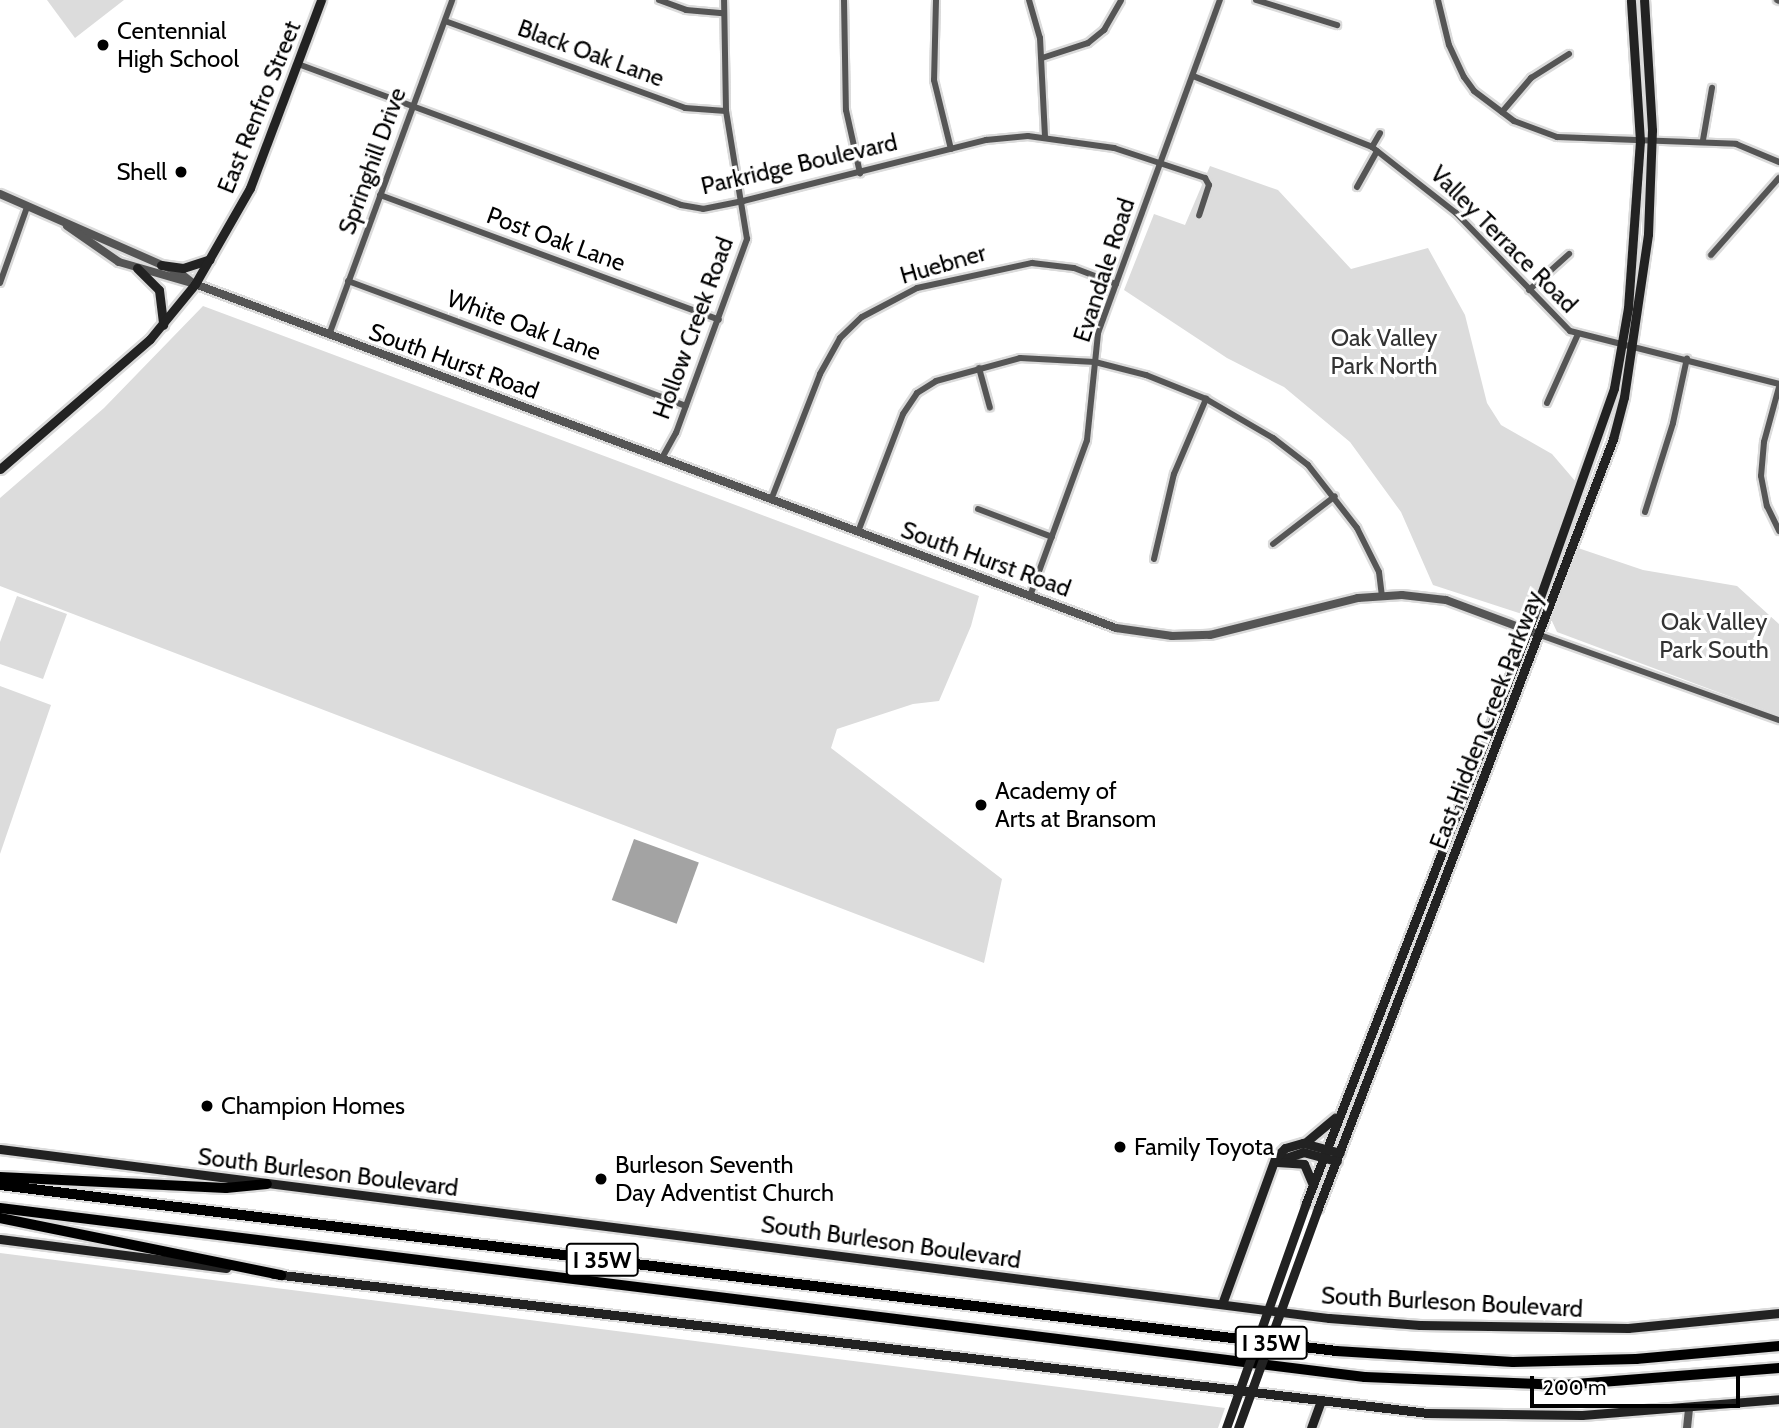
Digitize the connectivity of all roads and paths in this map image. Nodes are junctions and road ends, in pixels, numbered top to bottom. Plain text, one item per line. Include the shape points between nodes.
1 (321, 0) edge
2 (453, 0) edge
3 (659, 0) edge
4 (724, 0) edge
5 (844, 0) edge
6 (936, 0) edge
7 (1029, 0) edge
8 (1121, 0) edge
9 (1220, 0) edge
10 (1256, 0) edge
11 (1448, 0) edge
12 (1631, 0) edge
13 (1644, 0) edge
14 (1438, 1) edge
15 (723, 13) junction
16 (445, 20) junction
17 (1337, 25) dead end
18 (1569, 54) dead end
19 (1042, 58) junction
20 (298, 64) junction
21 (1193, 76) junction
22 (1712, 88) dead end
23 (413, 107) junction
24 (726, 111) junction
25 (1502, 112) junction
26 (1380, 133) dead end
27 (1045, 137) junction
28 (1703, 140) junction
29 (1640, 141) junction
30 (1651, 141) junction
31 (951, 149) junction
32 (1375, 149) junction
33 (1161, 162) junction
34 (1779, 162) edge
35 (860, 173) junction
36 (1779, 178) edge
37 (1357, 187) dead end
38 (0, 194) edge
39 (380, 195) junction
40 (743, 201) junction
41 (27, 206) junction
42 (1199, 215) dead end
43 (67, 226) junction
44 (1569, 254) dead end
45 (1711, 255) dead end
46 (212, 258) junction
47 (161, 265) junction
48 (137, 268) junction
49 (348, 281) junction
50 (0, 283) edge
51 (195, 284) junction
52 (1116, 284) junction
53 (1529, 290) junction
54 (719, 320) junction
55 (163, 324) junction
56 (1578, 334) junction
57 (329, 335) junction
58 (1622, 344) junction
59 (1632, 346) junction
60 (1687, 358) junction
61 (1095, 362) junction
62 (979, 368) junction
63 (1779, 386) edge
64 (1206, 399) junction
65 (1547, 403) dead end
66 (686, 405) junction
67 (990, 408) dead end
68 (662, 458) junction
69 (0, 469) edge
70 (1335, 496) junction
71 (771, 500) junction
72 (978, 509) dead end
73 (1645, 512) dead end
74 (1779, 531) edge
75 (858, 532) junction
76 (1052, 537) junction
77 (1273, 544) dead end
78 (1154, 559) dead end
79 (1382, 595) junction
80 (1030, 596) junction
81 (1528, 630) junction
82 (1540, 635) junction
83 (1779, 720) edge
84 (1361, 1067) junction
85 (1303, 1143) junction
86 (0, 1149) edge
87 (1325, 1153) junction
88 (1338, 1157) junction
89 (1273, 1162) junction
90 (0, 1177) edge
91 (267, 1184) junction
92 (1312, 1184) junction
93 (0, 1185) edge
94 (0, 1208) edge
95 (0, 1217) edge
96 (0, 1240) edge
97 (281, 1275) junction
98 (1222, 1304) junction
99 (1779, 1313) edge
100 (1779, 1346) edge
101 (1779, 1368) edge
102 (1779, 1399) edge
103 (1320, 1403) junction
104 (1689, 1409) junction
105 (1226, 1428) edge
106 (1238, 1428) edge
107 (1311, 1428) edge
108 (1687, 1428) edge

1 - 20 main road, East Renfro Street
2 - 16 street, Springhill Drive
3 - 15 street via 686,10
4 - 15 street, Hollow Creek Road
5 - 35 street via 846,110
6 - 31 street via 934,80
7 - 19 street
8 - 19 street via 1104,30 1088,43
9 - 21 street, Evandale Road
10 - 17 street
11 - 14 street
12 - 29 main road, East Hidden Creek Parkway
13 - 30 main road, East Hidden Creek Parkway
14 - 25 street via 1449,45 1464,77 1474,91
15 - 24 street, Hollow Creek Road
16 - 23 street, Springhill Drive
16 - 24 street, Black Oak Lane via 685,108
18 - 25 street via 1531,78
19 - 27 street
20 - 23 street, Parkridge Boulevard
20 - 46 main road, East Renfro Street via 250,188
21 - 32 street, Valley Terrace Road
21 - 33 street, Evandale Road
22 - 28 street
23 - 39 street, Springhill Drive
23 - 40 street, Parkridge Boulevard via 681,205 703,209
24 - 40 street, Hollow Creek Road
25 - 29 street via 1557,137
26 - 32 street
27 - 31 street, Parkridge Boulevard via 986,141
27 - 33 street, Parkridge Boulevard via 1114,148
28 - 30 street
28 - 34 street via 1736,144
29 - 30 street
29 - 58 main road, East Hidden Creek Parkway
30 - 59 main road, East Hidden Creek Parkway via 1648,234
31 - 35 street, Parkridge Boulevard
32 - 37 street
32 - 53 street, Valley Terrace Road via 1456,212
33 - 42 street, Parkridge Boulevard via 1205,178 1209,185
33 - 52 street, Evandale Road
35 - 40 street, Parkridge Boulevard
36 - 45 street
38 - 41 street, South Hurst Road
39 - 49 street, Springhill Drive
39 - 54 street, Post Oak Lane
40 - 54 street, Hollow Creek Road via 747,239
41 - 43 street, South Hurst Road
41 - 50 street
43 - 47 street, South Hurst Road
43 - 48 street, South Hurst Road via 103,253
44 - 53 street
46 - 47 main road via 183,268
46 - 51 main road, East Renfro Street
47 - 51 street, South Hurst Road
48 - 51 street, South Hurst Road
48 - 55 main road via 159,290
49 - 57 street, Springhill Drive
49 - 66 street, White Oak Lane
51 - 55 main road, East Renfro Street
51 - 57 street, South Hurst Road
52 - 61 street, Evandale Road via 1098,333
52 - 71 street, Huebner via 1074,268 1032,263 916,288 862,317 841,338 820,374
53 - 56 street, Valley Terrace Road via 1555,320
54 - 66 street, Hollow Creek Road
55 - 69 main road, East Renfro Street
56 - 58 street, Valley Terrace Road
56 - 65 street
57 - 68 street, South Hurst Road
58 - 59 street, Valley Terrace Road
58 - 81 main road, East Hidden Creek Parkway via 1603,428
59 - 60 street, Valley Terrace Road
59 - 82 main road, East Hidden Creek Parkway via 1613,439
60 - 63 street, Valley Terrace Road
60 - 73 street via 1673,424
61 - 62 street via 1020,358
61 - 64 street via 1146,375
61 - 76 street, Evandale Road via 1087,440
62 - 67 street
62 - 75 street via 936,381 917,393 903,415
63 - 74 street via 1760,477
64 - 70 street via 1273,438
64 - 78 street via 1174,474
66 - 68 street, Hollow Creek Road
68 - 71 street, South Hurst Road
70 - 77 street
70 - 79 street via 1379,572
71 - 75 street, South Hurst Road
72 - 76 street
75 - 80 street, South Hurst Road
76 - 80 street, Evandale Road
79 - 80 street, South Hurst Road via 1325,605 1229,633 1172,636 1116,628
79 - 81 street, South Hurst Road via 1446,600
81 - 82 street, South Hurst Road
81 - 84 main road, East Hidden Creek Parkway
82 - 83 street, South Hurst Road
82 - 88 main road, East Hidden Creek Parkway
84 - 85 main road via 1330,1127
84 - 87 main road, East Hidden Creek Parkway
85 - 87 main road
85 - 89 main road via 1285,1148
86 - 91 main road, South Burleson Boulevard
87 - 88 main road
87 - 89 main road via 1297,1152
87 - 92 main road, East Hidden Creek Parkway
88 - 106 main road, East Hidden Creek Parkway, bridge
89 - 92 main road via 1304,1164
89 - 98 main road
90 - 91 highway via 226,1188
91 - 98 main road, South Burleson Boulevard
92 - 105 main road, East Hidden Creek Parkway, bridge
93 - 100 highway, I 35W via 1336,1352 1527,1362 1636,1359
94 - 101 highway, I 35W via 1365,1377 1563,1385
95 - 97 highway
96 - 97 main road
97 - 103 main road
98 - 99 main road, South Burleson Boulevard via 1420,1325 1553,1328 1628,1328
102 - 104 main road
103 - 104 main road via 1503,1417
103 - 107 main road
104 - 108 street

